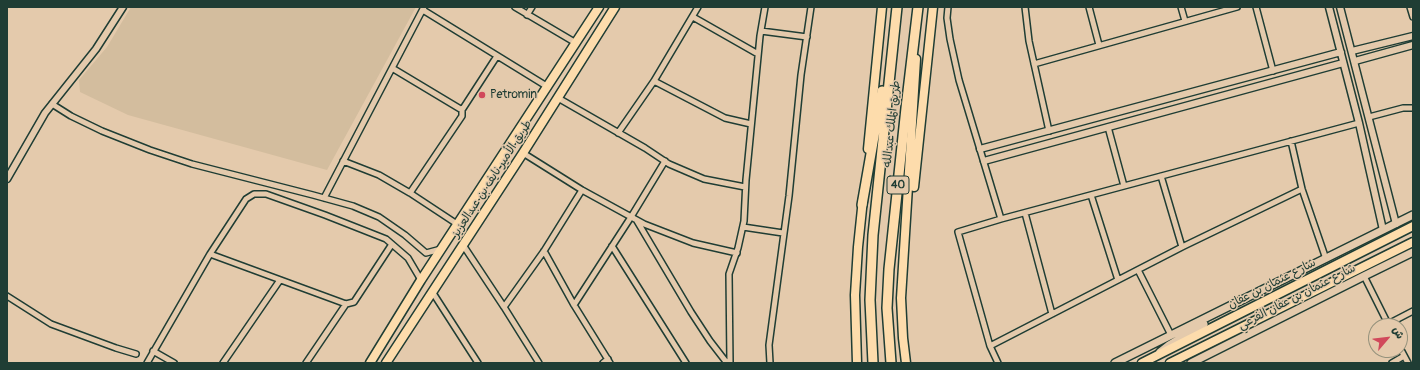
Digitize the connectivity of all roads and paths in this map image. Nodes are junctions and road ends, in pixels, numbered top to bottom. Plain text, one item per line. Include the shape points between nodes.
1 (123, 7) edge
2 (515, 7) edge
3 (532, 7) edge
4 (600, 7) edge
5 (615, 7) edge
6 (698, 7) edge
7 (811, 7) edge
8 (882, 7) edge
9 (897, 7) edge
10 (918, 7) edge
11 (933, 7) edge
12 (948, 7) edge
13 (1025, 7) edge
14 (1089, 7) edge
15 (1181, 7) edge
16 (1237, 7) edge
17 (1256, 7) edge
18 (1329, 7) edge
19 (1340, 7) edge
20 (1410, 7) edge
21 (424, 8) edge
22 (763, 8) edge
23 (527, 14) junction
24 (1413, 16) edge
25 (692, 17) junction
26 (1185, 21) junction
27 (760, 31) junction
28 (1413, 36) edge
29 (807, 37) junction
30 (576, 43) junction
31 (1099, 45) junction
32 (1413, 45) edge
33 (1352, 51) junction
34 (1341, 52) junction
35 (758, 54) junction
36 (497, 56) junction
37 (1355, 61) junction
38 (1343, 63) junction
39 (1034, 64) junction
40 (392, 68) junction
41 (1273, 70) junction
42 (654, 80) junction
43 (548, 87) junction
44 (558, 98) junction
45 (52, 104) junction
46 (1413, 108) edge
47 (462, 110) junction
48 (1369, 117) junction
49 (1359, 123) junction
50 (751, 124) junction
51 (1108, 127) junction
52 (1049, 131) junction
53 (618, 133) junction
54 (1291, 141) junction
55 (980, 149) junction
56 (523, 152) junction
57 (343, 161) junction
58 (665, 161) junction
59 (984, 161) junction
60 (1162, 176) junction
61 (7, 179) edge
62 (746, 186) junction
63 (1124, 186) junction
64 (1302, 189) junction
65 (582, 190) junction
66 (410, 193) junction
67 (1091, 195) junction
68 (324, 198) junction
69 (862, 205) junction
70 (1025, 212) junction
71 (1413, 216) edge
72 (631, 217) junction
73 (1001, 219) junction
74 (636, 220) junction
75 (457, 224) junction
76 (1396, 224) junction
77 (1413, 226) edge
78 (743, 227) junction
79 (1383, 230) junction
80 (783, 233) junction
81 (1384, 240) junction
82 (1413, 241) edge
83 (392, 244) junction
84 (463, 245) junction
85 (612, 246) junction
86 (1182, 247) junction
87 (442, 248) junction
88 (544, 251) junction
89 (1413, 252) edge
90 (737, 253) junction
91 (1389, 253) junction
92 (210, 254) junction
93 (1326, 259) junction
94 (1138, 270) junction
95 (1364, 276) junction
96 (903, 279) junction
97 (280, 280) junction
98 (421, 280) junction
99 (1118, 280) junction
100 (433, 292) junction
101 (7, 296) edge
102 (1238, 303) junction
103 (346, 304) junction
104 (574, 305) junction
105 (504, 307) junction
106 (1413, 311) edge
107 (1052, 314) junction
108 (1262, 317) junction
109 (1385, 318) edge
110 (1400, 318) edge
111 (1172, 335) junction
112 (990, 346) junction
113 (153, 352) junction
114 (136, 354) dead end
115 (1153, 358) junction
116 (609, 361) edge
117 (388, 362) edge
118 (147, 363) edge
119 (174, 363) edge
120 (223, 363) edge
121 (306, 363) edge
122 (370, 363) edge
123 (478, 363) edge
124 (539, 363) edge
125 (603, 363) edge
126 (686, 363) edge
127 (727, 363) edge
128 (730, 363) edge
129 (770, 363) edge
130 (857, 363) edge
131 (873, 363) edge
132 (891, 363) edge
133 (906, 363) edge
134 (998, 363) edge
135 (1115, 363) edge
136 (1142, 363) edge
137 (1170, 363) edge
138 (1186, 363) edge
139 (1191, 363) edge

1 - 45 street via 96,49
2 - 23 street
3 - 23 street
4 - 30 main road, طريق الأمير نايف بن عبدالعزيز
5 - 44 main road, طريق الأمير نايف بن عبدالعزيز
6 - 25 street
7 - 29 street
8 - 69 main road
9 - 69 highway
9 - 131 highway, طريق الملك عبدالله / 40 via 873,235 870,300
10 - 96 main road
10 - 132 highway, طريق الملك عبدالله / 40 via 886,308
11 - 96 main road
12 - 55 street via 950,39 959,80
13 - 39 street
14 - 31 street
15 - 26 street
16 - 26 street
17 - 41 street
18 - 34 street
19 - 33 street
20 - 24 street
21 - 36 street
21 - 40 street
22 - 27 street
23 - 30 street
25 - 35 street
25 - 42 street
26 - 31 street
27 - 29 street
27 - 35 street
28 - 33 street
29 - 80 street
30 - 43 main road, طريق الأمير نايف بن عبدالعزيز
31 - 39 street
32 - 37 street
33 - 37 street
34 - 38 street
34 - 41 street
35 - 50 street
36 - 43 street
36 - 47 street
37 - 48 street
38 - 49 street
38 - 51 street
39 - 52 street
40 - 47 street
40 - 57 street
41 - 52 street
42 - 50 street via 724,118
42 - 53 street
43 - 75 main road, طريق الأمير نايف بن عبدالعزيز
44 - 53 street
44 - 56 main road, طريق الأمير نايف بن عبدالعزيز
45 - 61 street via 44,113
45 - 68 street via 102,131 150,150 192,164
46 - 48 street via 1403,108
47 - 66 street via 462,116
48 - 76 street
49 - 54 street
49 - 79 street
50 - 62 street
51 - 59 street
51 - 63 street
52 - 55 street
53 - 58 street
54 - 60 street
54 - 64 street
55 - 59 street
56 - 65 street
56 - 84 main road, طريق الأمير نايف بن عبدالعزيز
57 - 66 street via 379,175
57 - 68 street
58 - 62 street via 704,179
58 - 72 street
59 - 73 street
60 - 63 street
60 - 86 street
62 - 78 street
63 - 67 street
64 - 86 street
64 - 93 street
65 - 72 street
65 - 88 street
66 - 75 street
67 - 70 street
67 - 99 street
68 - 87 street via 353,206 378,217 426,253
69 - 130 main road via 855,295
70 - 73 street
70 - 107 street
71 - 76 main road, شارع عثمان بن عفان الفرعي
72 - 74 street
72 - 85 street
73 - 112 street via 958,232
74 - 90 street via 693,243
74 - 127 street via 691,312
75 - 87 main road, طريق الأمير نايف بن عبدالعزيز
76 - 79 main road, شارع عثمان بن عفان الفرعي
77 - 81 main road, شارع عثمان بن عفان
77 - 82 main road via 1402,238 1406,242
78 - 80 street
78 - 90 street
79 - 93 main road, شارع عثمان بن عفان الفرعي
80 - 129 street
81 - 91 main road via 1397,241 1397,245
81 - 115 main road, شارع عثمان بن عفان
82 - 91 main road, شارع عثمان بن عفان
83 - 92 street via 386,239 325,215 266,194 254,194 246,199
83 - 98 street via 408,258
83 - 103 street via 354,302
84 - 100 main road, طريق الأمير نايف بن عبدالعزيز
84 - 105 street
85 - 104 street
85 - 126 street
86 - 94 street
87 - 98 main road, طريق الأمير نايف بن عبدالعزيز
88 - 104 street
88 - 105 street
89 - 95 main road, شارع عثمان بن عفان الفرعي
90 - 128 street via 729,274
91 - 108 main road, شارع عثمان بن عفان
92 - 97 street
92 - 113 street
93 - 102 main road, شارع عثمان بن عفان الفرعي
94 - 99 street
94 - 111 street
95 - 109 street
95 - 139 main road, شارع عثمان بن عفان الفرعي
96 - 133 main road via 901,298
97 - 103 street
97 - 120 street
98 - 122 main road, طريق الأمير نايف بن عبدالعزيز
99 - 107 street
100 - 117 main road, طريق الأمير نايف بن عبدالعزيز
100 - 123 street
101 - 114 street via 51,324
102 - 111 main road, شارع عثمان بن عفان الفرعي
102 - 115 main road via 1168,345
103 - 121 street
104 - 116 street
105 - 124 street
106 - 110 street
107 - 112 street
108 - 137 main road, شارع عثمان بن عفان
108 - 138 main road via 1243,331
111 - 135 main road, شارع عثمان بن عفان الفرعي
112 - 134 street
113 - 118 street
113 - 119 street
115 - 136 main road, شارع عثمان بن عفان
116 - 125 street

